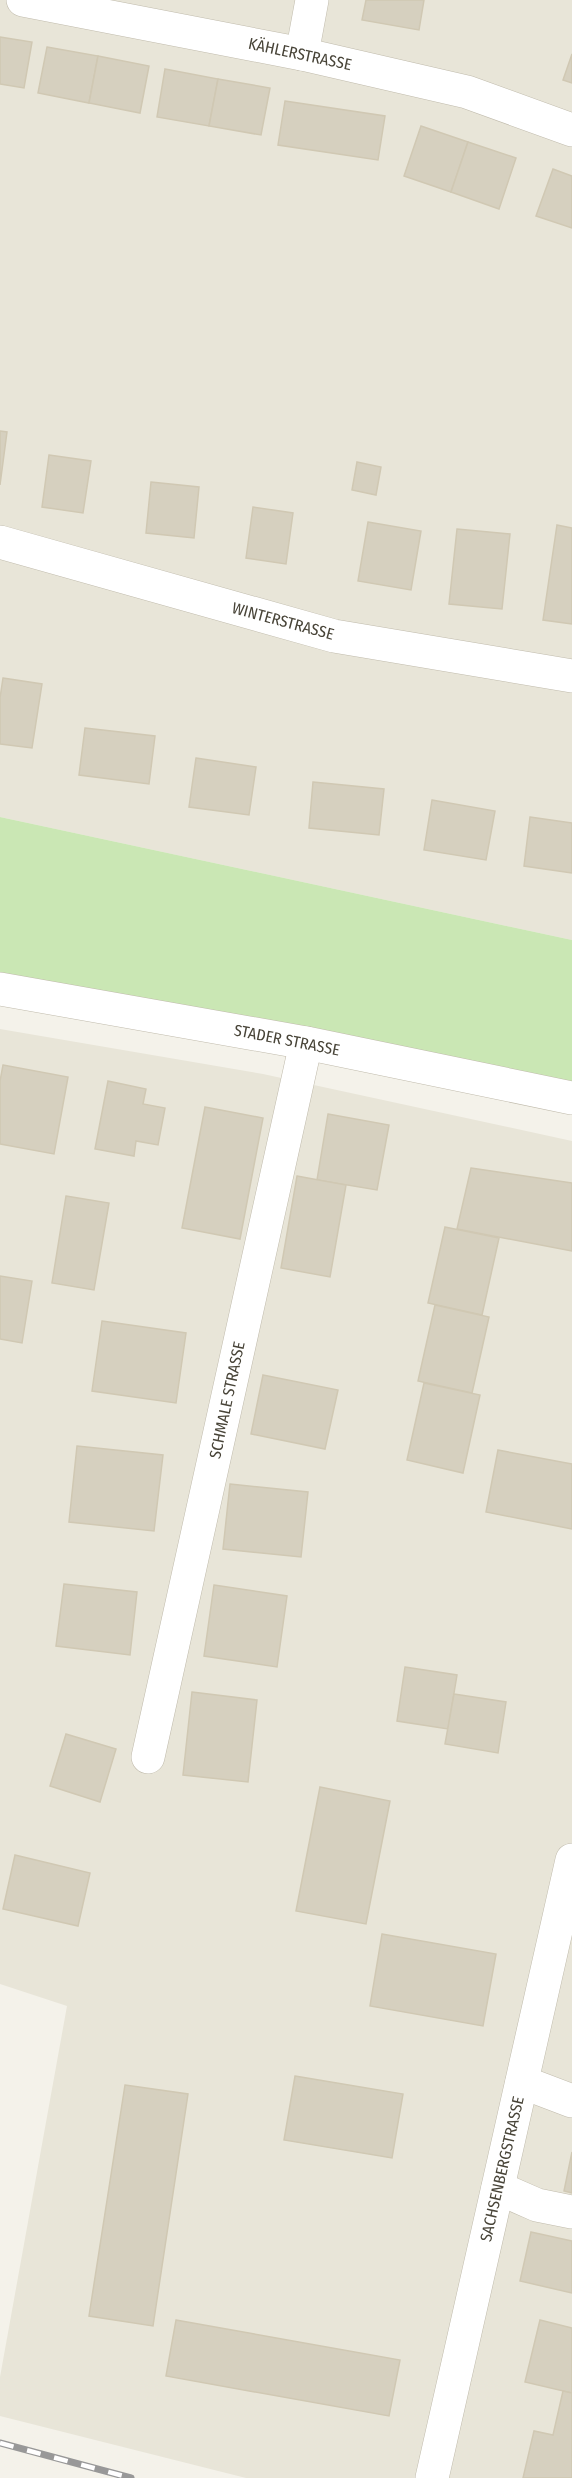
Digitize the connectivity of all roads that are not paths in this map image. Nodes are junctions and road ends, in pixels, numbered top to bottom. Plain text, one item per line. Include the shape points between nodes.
1 (23, 0) edge
2 (312, 0) edge
3 (302, 54) junction
4 (572, 130) edge
5 (0, 542) edge
6 (572, 676) edge
7 (0, 989) edge
8 (306, 1042) junction
9 (572, 1098) edge
10 (148, 1757) dead end
11 (572, 1860) edge
12 (522, 2082) junction
13 (572, 2101) edge
14 (498, 2188) junction
15 (572, 2212) edge
16 (432, 2478) edge

1 - 3 street, KÄHLERSTRASSE
2 - 3 street
3 - 4 street, KÄHLERSTRASSE via 466,92
5 - 6 street, WINTERSTRASSE via 334,636
7 - 8 street, STADER STRASSE
8 - 9 street, STADER STRASSE
8 - 10 street, SCHMALE STRASSE
11 - 12 street, SACHSENBERGSTRASSE
12 - 13 street
12 - 14 street, SACHSENBERGSTRASSE
14 - 15 street via 537,2205
14 - 16 street, SACHSENBERGSTRASSE

